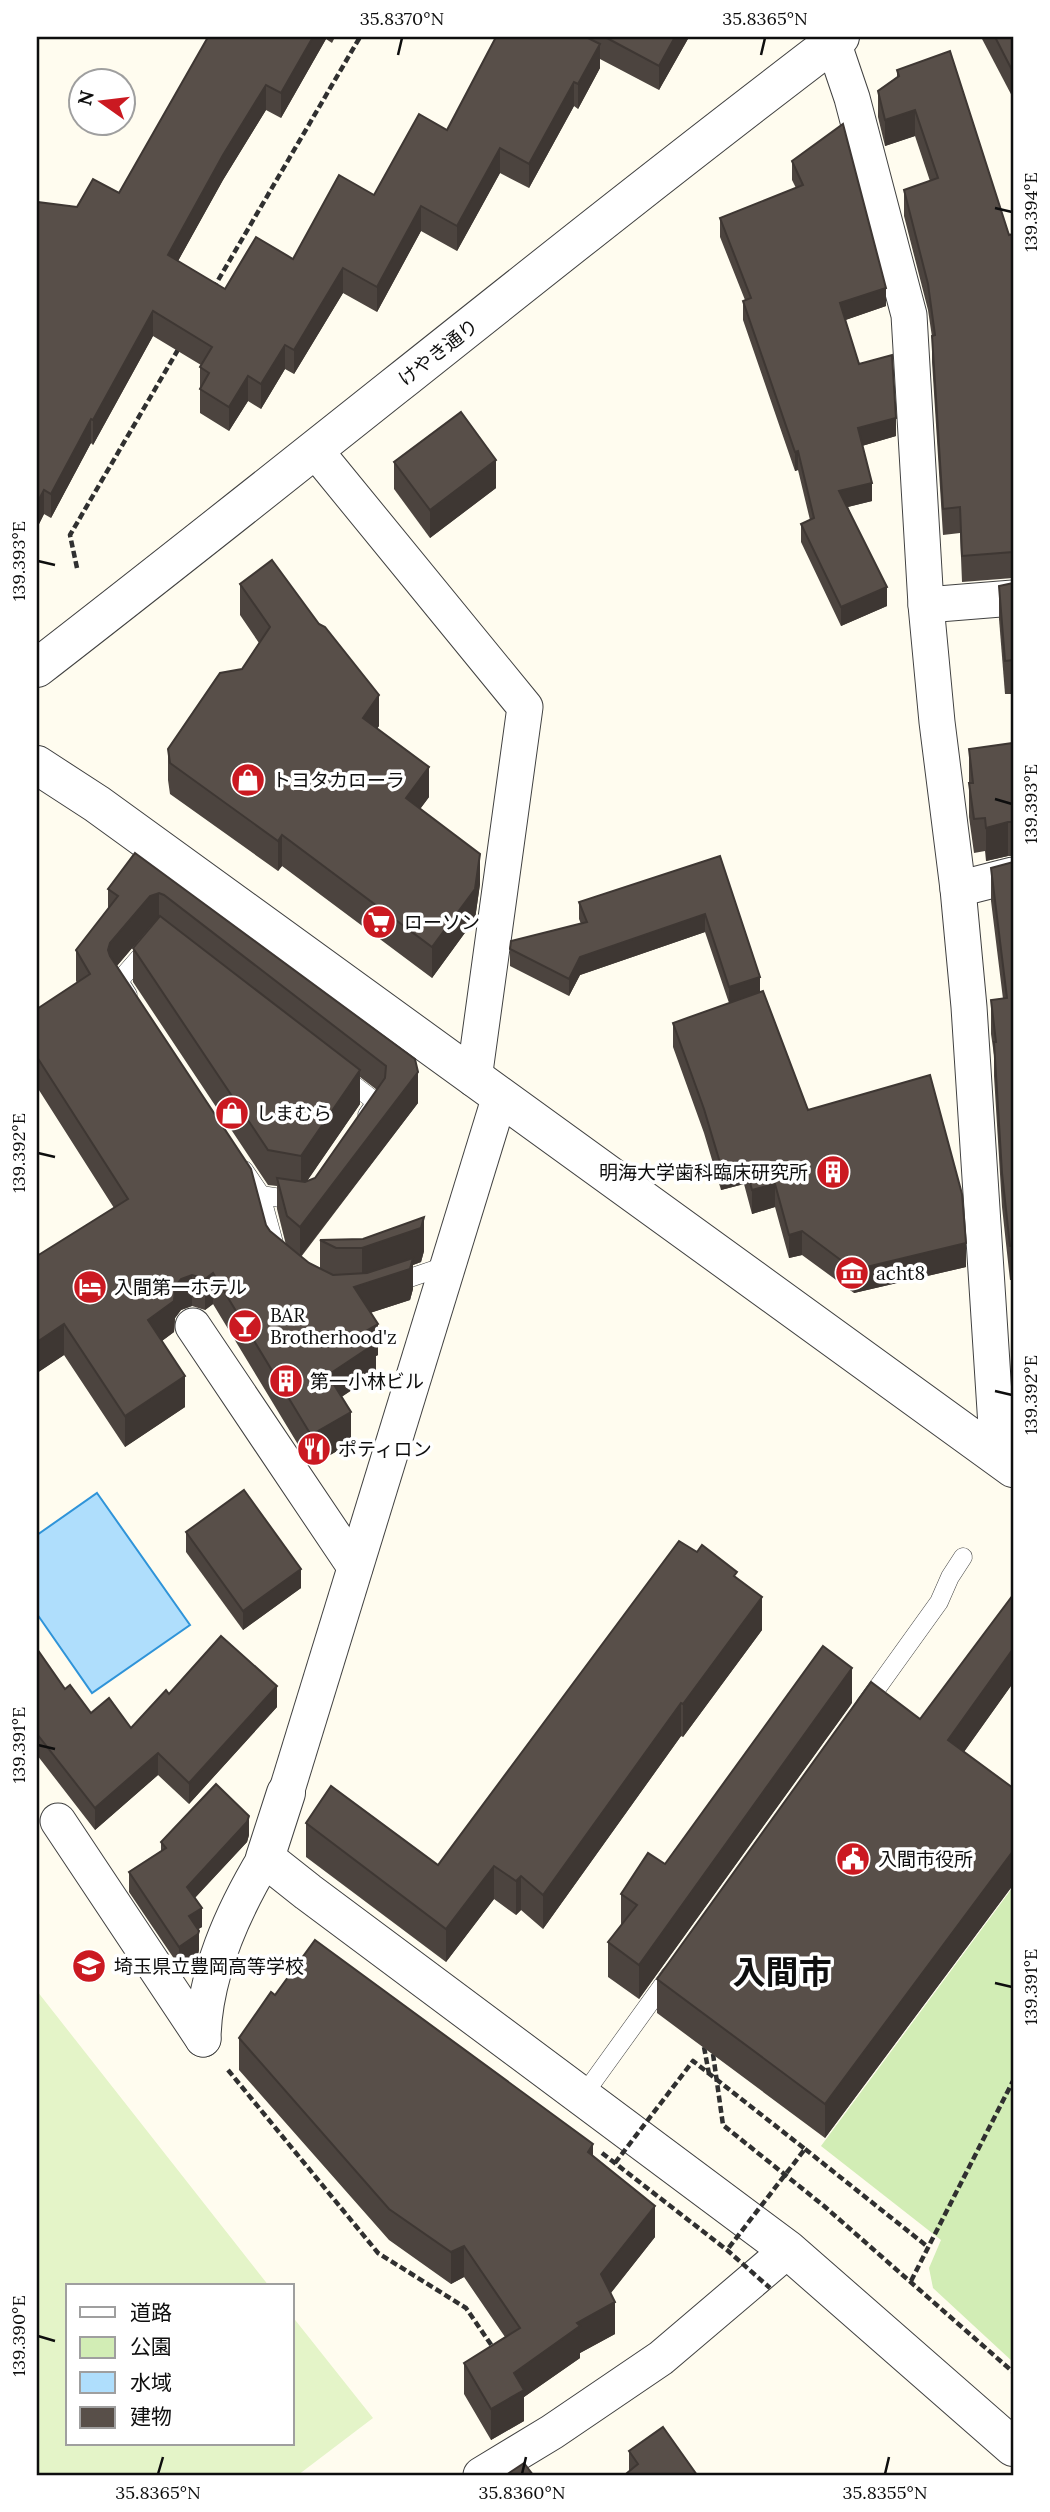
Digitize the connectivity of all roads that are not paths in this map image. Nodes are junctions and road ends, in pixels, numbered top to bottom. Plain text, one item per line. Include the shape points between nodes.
1 (836, 39) edge
2 (314, 449) junction
3 (1013, 598) edge
4 (926, 605) junction
5 (37, 668) edge
6 (37, 765) edge
7 (1013, 875) edge
8 (958, 889) junction
9 (158, 935) edge
10 (141, 1015) edge
11 (332, 1069) edge
12 (487, 1087) junction
13 (360, 1124) edge
14 (231, 1150) edge
15 (314, 1191) edge
16 (261, 1195) junction
17 (448, 1265) junction
18 (292, 1266) edge
19 (375, 1290) edge
20 (193, 1326) dead end
21 (1006, 1462) edge
22 (963, 1557) dead end
23 (355, 1567) junction
24 (858, 1715) edge
25 (286, 1793) joint
26 (58, 1821) dead end
27 (265, 1858) junction
28 (680, 1962) edge
29 (582, 2097) junction
30 (788, 2250) junction
31 (1013, 2447) edge
32 (481, 2475) edge

1 - 2 street, けやき通り
1 - 4 street via 909,315
2 - 5 street, けやき通り
2 - 12 street via 525,707
3 - 4 street
4 - 8 street
6 - 12 street
7 - 8 street
8 - 21 street
9 - 10 lane via 119,981
11 - 13 lane via 376,1102
12 - 17 street
12 - 21 street
14 - 16 lane
15 - 16 lane via 306,1202
16 - 18 lane via 277,1253
17 - 19 lane
17 - 23 street
20 - 23 street
22 - 24 lane via 940,1602
23 - 25 street
25 - 27 street
26 - 27 street via 203,2039 203,2010 219,1952
27 - 29 street
28 - 29 lane
29 - 30 street
30 - 31 street
30 - 32 street via 661,2358

